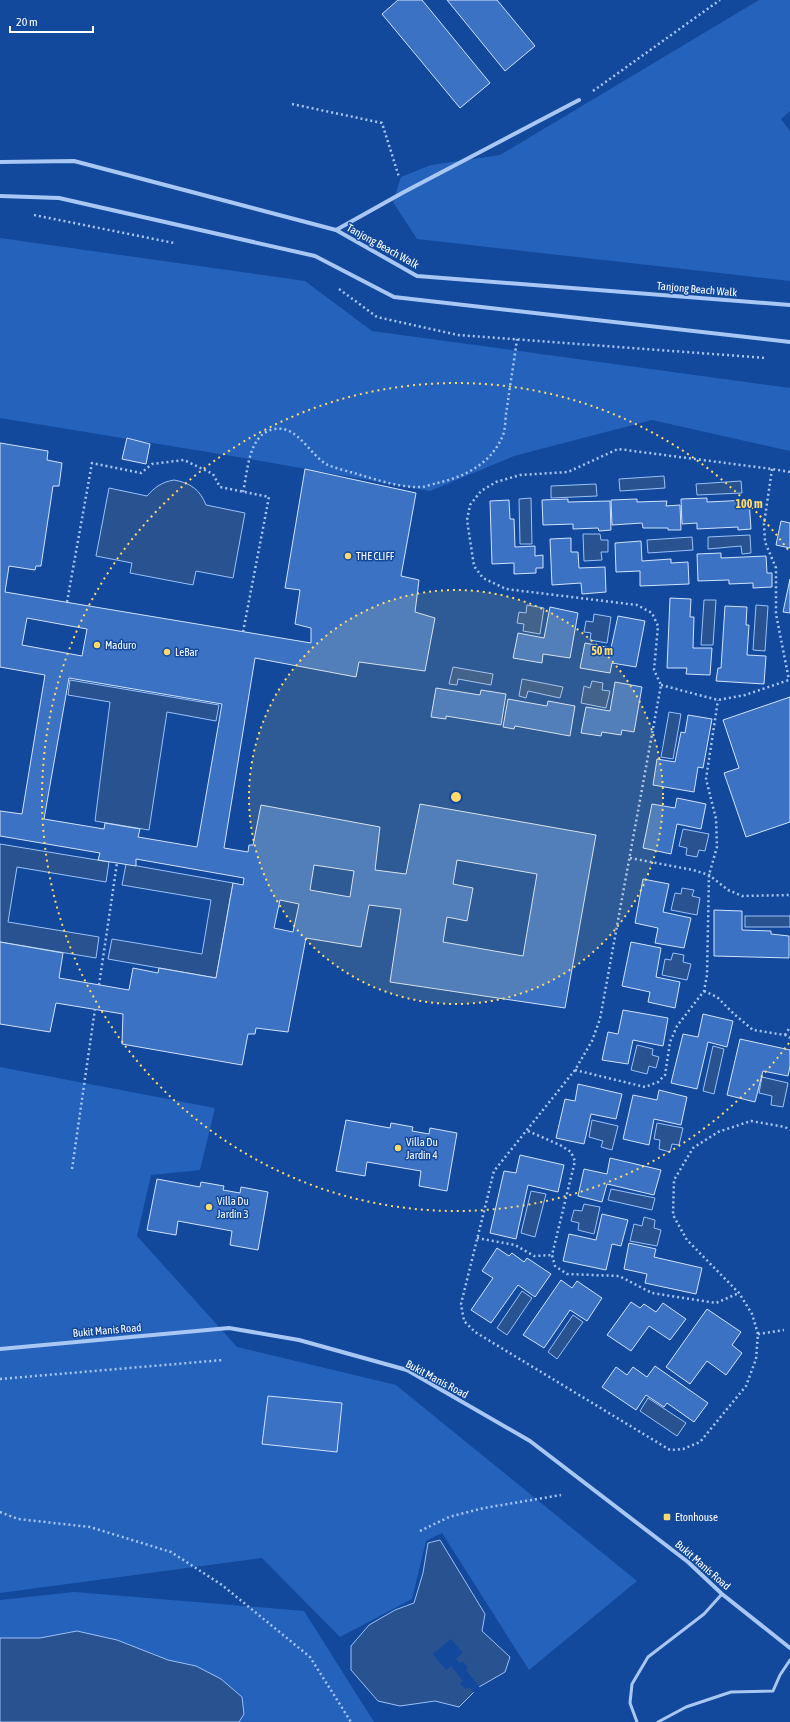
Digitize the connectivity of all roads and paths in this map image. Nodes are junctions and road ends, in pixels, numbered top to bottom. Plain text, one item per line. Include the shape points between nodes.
1 (720, 0) edge
2 (579, 100) joint
3 (292, 104) dead end
4 (0, 162) edge
5 (404, 192) junction
6 (0, 196) edge
7 (336, 230) junction
8 (790, 305) edge
9 (517, 339) dead end
10 (790, 342) edge
11 (772, 468) junction
12 (790, 472) edge
13 (243, 492) junction
14 (67, 602) dead end
15 (242, 632) dead end
16 (790, 680) edge
17 (661, 685) junction
18 (718, 700) junction
19 (630, 858) junction
20 (116, 863) dead end
21 (709, 875) junction
22 (790, 895) edge
23 (99, 985) dead end
24 (704, 991) junction
25 (95, 1009) dead end
26 (790, 1027) edge
27 (785, 1035) junction
28 (790, 1038) edge
29 (576, 1070) junction
30 (790, 1130) edge
31 (528, 1131) junction
32 (72, 1169) dead end
33 (477, 1238) junction
34 (552, 1255) junction
35 (739, 1293) junction
36 (784, 1330) dead end
37 (758, 1334) junction
38 (0, 1348) edge
39 (223, 1360) dead end
40 (0, 1379) edge
41 (561, 1496) dead end
42 (0, 1512) edge
43 (420, 1531) dead end
44 (722, 1594) junction
45 (790, 1648) edge
46 (790, 1660) edge
47 (351, 1722) edge
48 (636, 1722) edge
49 (658, 1722) edge

1 - 2 path
2 - 5 street
3 - 5 path via 382,123
4 - 7 street, Tanjong Beach Walk via 74,161
5 - 7 street
6 - 10 street via 59,198 315,256 394,297
7 - 8 street, Tanjong Beach Walk via 417,276
9 - 13 path via 503,435 492,454 476,469 456,479 423,487 389,483 328,465 297,435 276,428 265,433 252,450
11 - 12 path
11 - 16 path via 764,524 766,542 776,568 776,614
11 - 17 path via 618,449 568,472 520,475 496,482 481,491 470,505 467,520 474,566 482,578 506,589 637,605 652,613 658,626 654,670
13 - 14 path via 220,487 212,474 184,460 152,464 141,473 92,463
13 - 15 path via 269,497
16 - 18 path via 745,695
17 - 18 path
17 - 19 path
18 - 21 path via 706,779 716,819 717,847
19 - 21 path
19 - 29 path via 600,1019 592,1041
20 - 23 path
21 - 22 path via 728,890 742,896
21 - 24 path via 707,975
24 - 27 path via 717,997 753,1030
24 - 29 path via 677,1026 670,1042 665,1075 658,1082 645,1087
25 - 32 path
26 - 27 path
27 - 28 path
29 - 31 path
30 - 35 path via 751,1121 718,1132 693,1148 674,1180 674,1215 687,1240
31 - 33 path via 494,1171
31 - 34 path via 571,1152 575,1161
33 - 34 path via 515,1245 534,1256
33 - 37 path via 461,1304 464,1322 475,1332 670,1450 684,1449 700,1442 746,1386 756,1359
34 - 35 path via 555,1266 567,1274 619,1276 652,1293 716,1303
35 - 37 path via 752,1314
36 - 37 path
38 - 44 street, Bukit Manis Road via 229,1328 299,1340 407,1370 530,1441 688,1562
39 - 40 path
41 - 43 path via 484,1508 450,1517
42 - 47 path via 18,1518 90,1527 171,1552 222,1585 310,1657
44 - 45 street, Bukit Manis Road
44 - 48 lane via 704,1614 648,1657 632,1684 630,1703
46 - 49 lane via 773,1691 731,1692 686,1707

